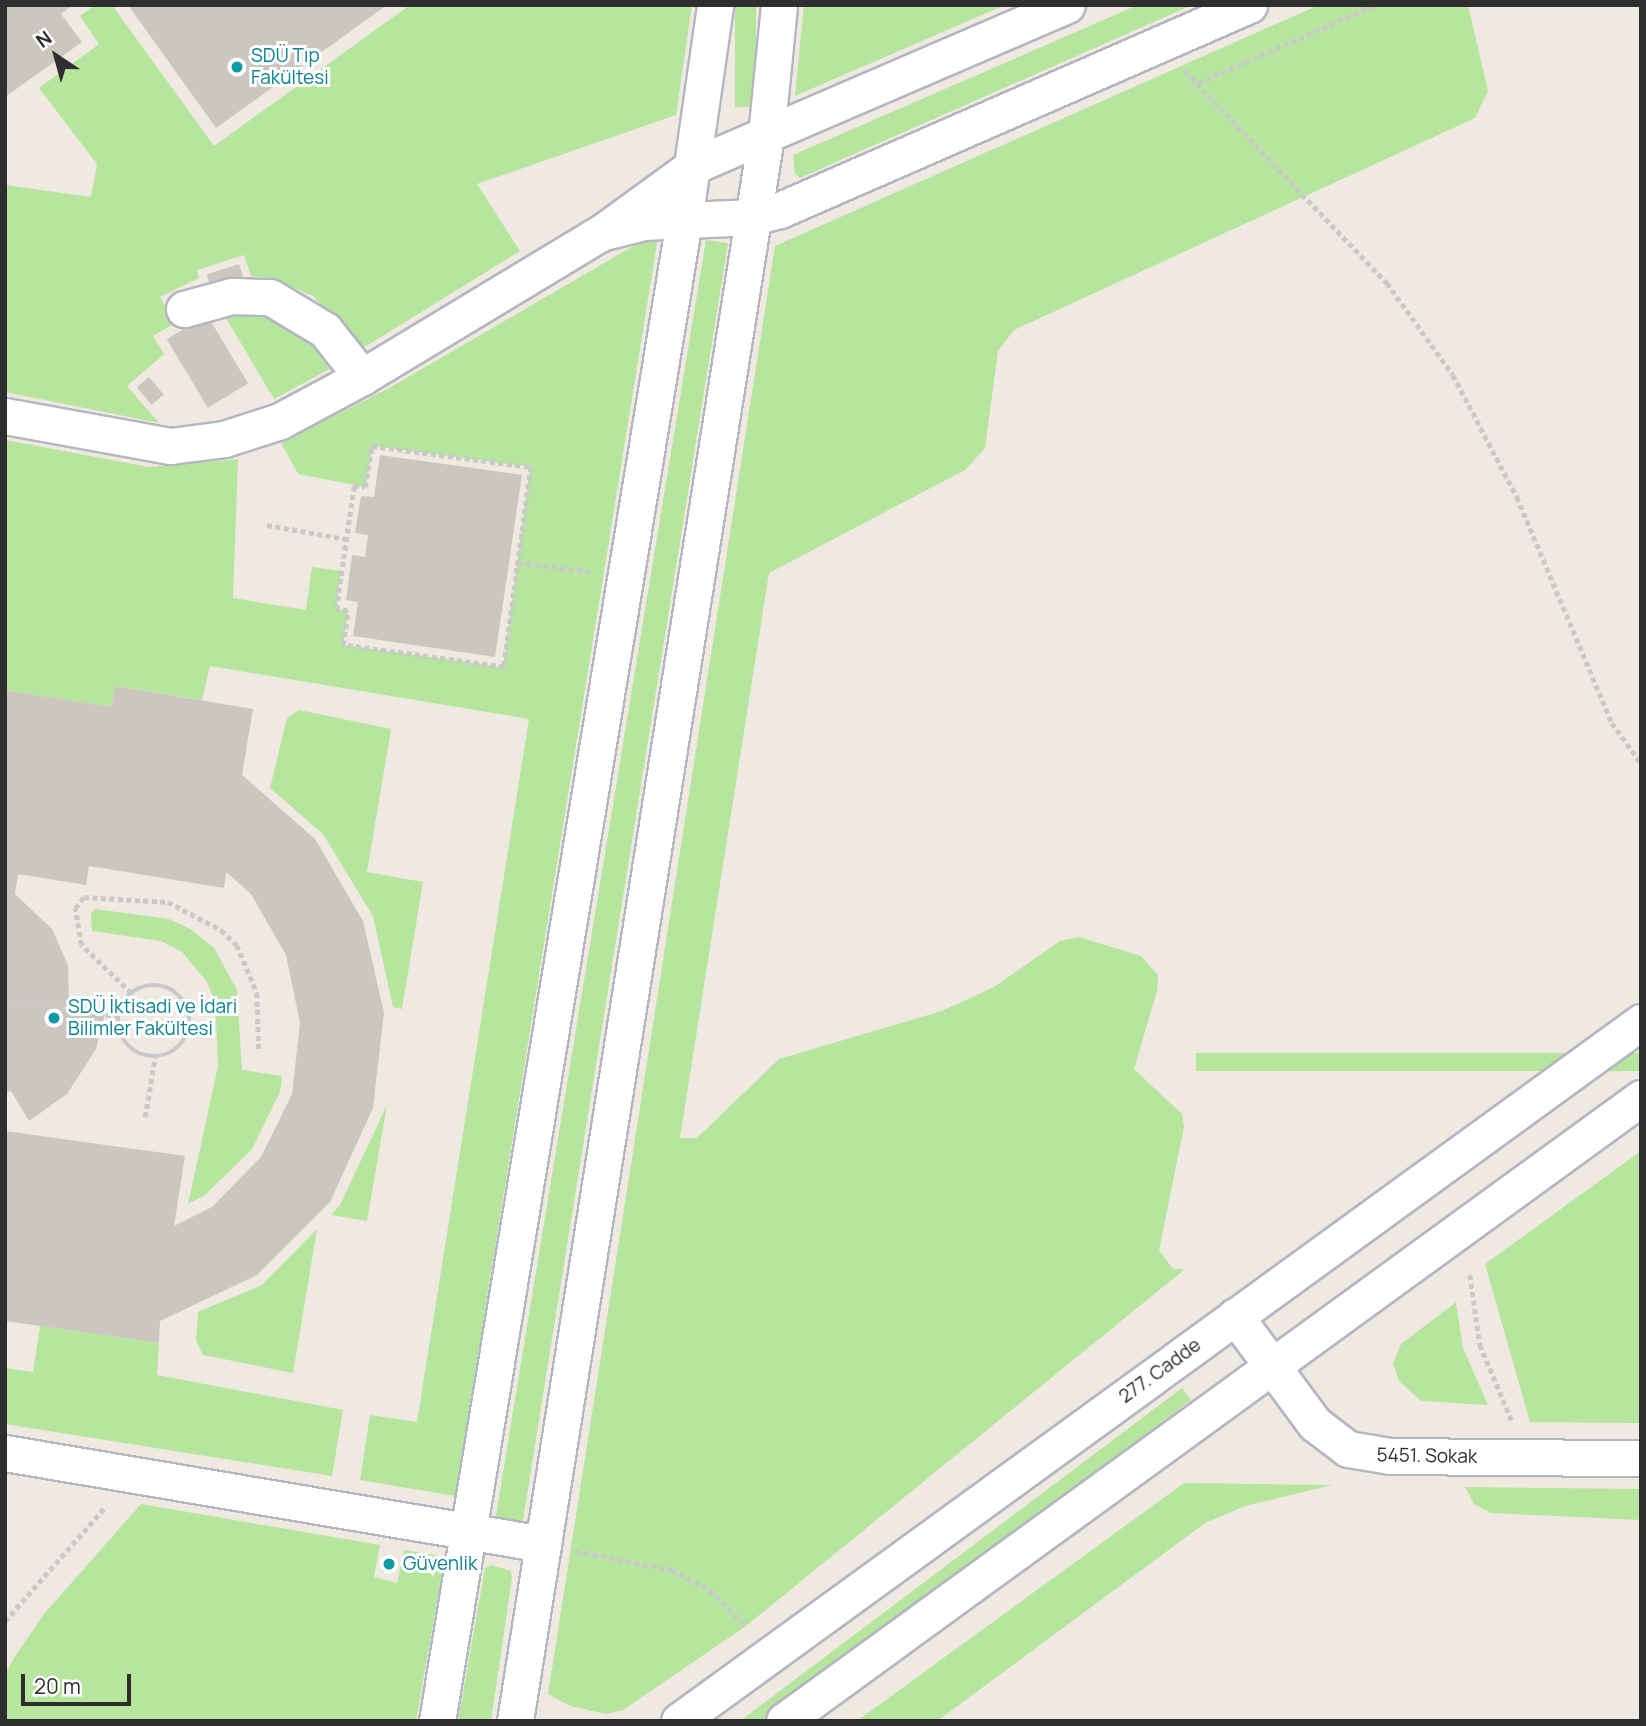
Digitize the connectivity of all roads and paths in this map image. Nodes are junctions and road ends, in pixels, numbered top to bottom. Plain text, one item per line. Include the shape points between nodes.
1 (715, 5) edge
2 (779, 5) edge
3 (1066, 5) edge
4 (1249, 5) edge
5 (1375, 5) edge
6 (1156, 46) junction
7 (1198, 83) junction
8 (766, 136) junction
9 (693, 166) junction
10 (753, 218) junction
11 (684, 221) junction
12 (601, 233) junction
13 (184, 309) dead end
14 (362, 377) junction
15 (5, 416) edge
16 (267, 525) dead end
17 (346, 538) junction
18 (518, 562) junction
19 (604, 575) dead end
20 (1641, 763) edge
21 (131, 993) junction
22 (5, 1000) edge
23 (118, 1017) junction
24 (1641, 1022) edge
25 (259, 1052) dead end
26 (155, 1057) junction
27 (1641, 1098) edge
28 (145, 1117) dead end
29 (1470, 1275) dead end
30 (1235, 1316) junction
31 (1272, 1366) junction
32 (1512, 1422) dead end
33 (5, 1453) edge
34 (1641, 1458) edge
35 (135, 1474) junction
36 (472, 1529) junction
37 (543, 1544) junction
38 (5, 1621) edge
39 (746, 1626) dead end
40 (518, 1719) edge
41 (437, 1721) edge
42 (679, 1721) edge
43 (784, 1721) edge

1 - 9 street
2 - 8 street
3 - 8 street
4 - 6 street
5 - 7 path
6 - 7 path
6 - 10 street via 793,205
7 - 20 path via 1387,283 1453,375 1517,497 1612,723
8 - 9 street
8 - 10 street
9 - 11 street
9 - 12 street
10 - 11 street
10 - 37 street
11 - 12 street via 643,222
11 - 36 street
12 - 14 street
13 - 14 street via 232,296 271,298 325,330
14 - 15 street via 280,421 192,445 150,444
16 - 17 path
17 - 18 path via 354,485 365,486 372,446 531,467
17 - 18 path via 336,609 348,611 343,645 504,667
18 - 19 path
21 - 23 path
21 - 25 path via 81,945 75,908 84,897 168,902 221,930 237,945 257,993
21 - 26 path via 159,985 186,1004 190,1015 185,1039 177,1048
22 - 23 path
23 - 26 path via 118,1029 131,1049
24 - 30 street, 277. Cadde
26 - 28 path
27 - 31 street
29 - 32 path via 1471,1312 1480,1345
30 - 31 street, 5451. Sokak
30 - 42 street, 277. Cadde
31 - 34 street, 5451. Sokak via 1325,1435 1365,1454
31 - 43 street
33 - 35 street
35 - 36 street
35 - 38 path
36 - 37 street
36 - 41 street
37 - 39 path via 671,1570 710,1590
37 - 40 street

